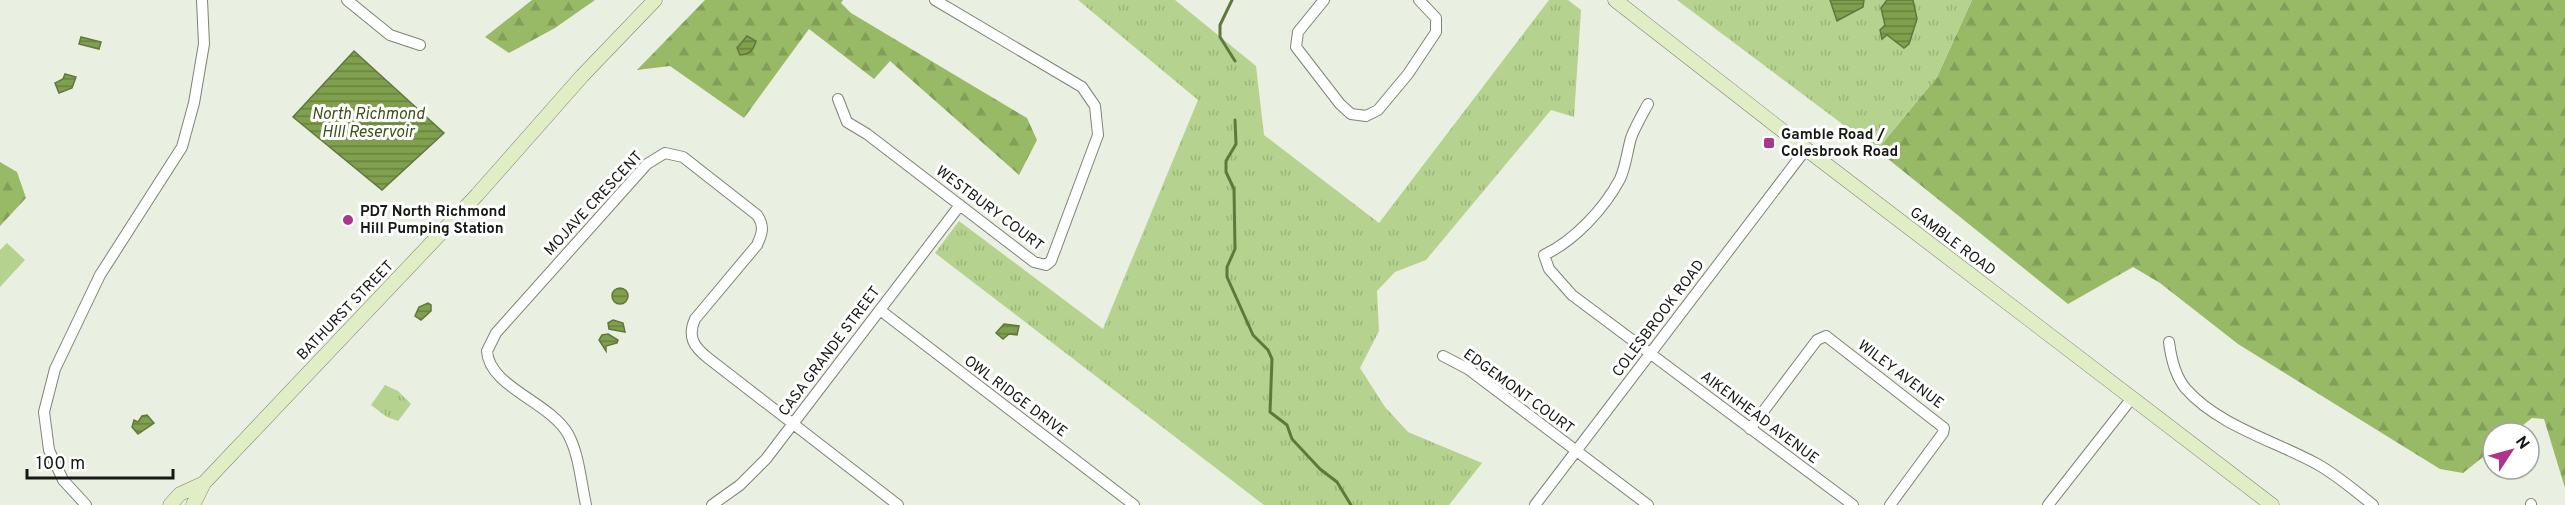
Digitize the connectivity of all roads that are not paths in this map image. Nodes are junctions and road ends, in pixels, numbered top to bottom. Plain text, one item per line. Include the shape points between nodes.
1 (202, 0) edge
2 (347, 0) edge
3 (654, 0) edge
4 (936, 0) edge
5 (1324, 0) edge
6 (1419, 0) edge
7 (1622, 2) edge
8 (420, 45) dead end
9 (838, 99) dead end
10 (1648, 104) dead end
11 (1806, 149) junction
12 (960, 205) junction
13 (880, 310) junction
14 (2169, 342) dead end
15 (1650, 353) junction
16 (1443, 356) dead end
17 (2132, 398) junction
18 (792, 424) junction
19 (1750, 429) junction
20 (1576, 450) junction
21 (204, 483) junction
22 (86, 505) edge
23 (170, 505) edge
24 (193, 505) edge
25 (586, 505) edge
26 (712, 505) edge
27 (898, 505) edge
28 (1134, 505) edge
29 (1535, 505) edge
30 (1648, 505) edge
31 (1853, 505) edge
32 (1890, 505) edge
33 (2048, 505) edge
34 (2272, 505) edge
35 (2373, 505) edge

1 - 22 street via 204,44 182,147 100,275 55,369 44,412 49,450 63,480
2 - 8 street via 390,35
3 - 21 main road, BATHURST STREET via 477,195
4 - 12 street, WESTBURY COURT via 1082,87 1095,106 1098,135 1055,255 1046,265 1034,262
5 - 6 street via 1298,32 1296,46 1340,104 1358,116 1373,114 1388,100 1436,32 1436,18
7 - 11 main road, GAMBLE ROAD
9 - 12 street, WESTBURY COURT via 847,122
10 - 15 street, AIKENHEAD AVENUE via 1631,137 1622,173 1612,191 1572,237 1544,255 1549,269 1572,295
11 - 15 street, COLESBROOK ROAD
11 - 17 main road, GAMBLE ROAD
12 - 13 street, CASA GRANDE STREET
13 - 18 street, CASA GRANDE STREET
13 - 28 street, OWL RIDGE DRIVE
14 - 35 street via 2172,363 2186,388 2199,399 2231,422 2331,472
15 - 19 street, AIKENHEAD AVENUE
15 - 20 street, COLESBROOK ROAD
16 - 20 street, EDGEMONT COURT via 1468,369
17 - 33 street
17 - 34 main road, GAMBLE ROAD
18 - 25 street, MOJAVE CRESCENT via 699,352 690,333 695,319 757,245 762,222 682,157 665,153 631,181 496,333 487,351 493,369 560,422 568,434
18 - 26 street, CASA GRANDE STREET via 749,477
18 - 27 street
19 - 31 street, AIKENHEAD AVENUE
19 - 32 street, WILEY AVENUE via 1817,340 1822,336 1829,338 1944,428
20 - 29 street, COLESBROOK ROAD
20 - 30 street, EDGEMONT COURT
21 - 23 main road, BATHURST STREET via 180,494
21 - 24 main road, BATHURST STREET

